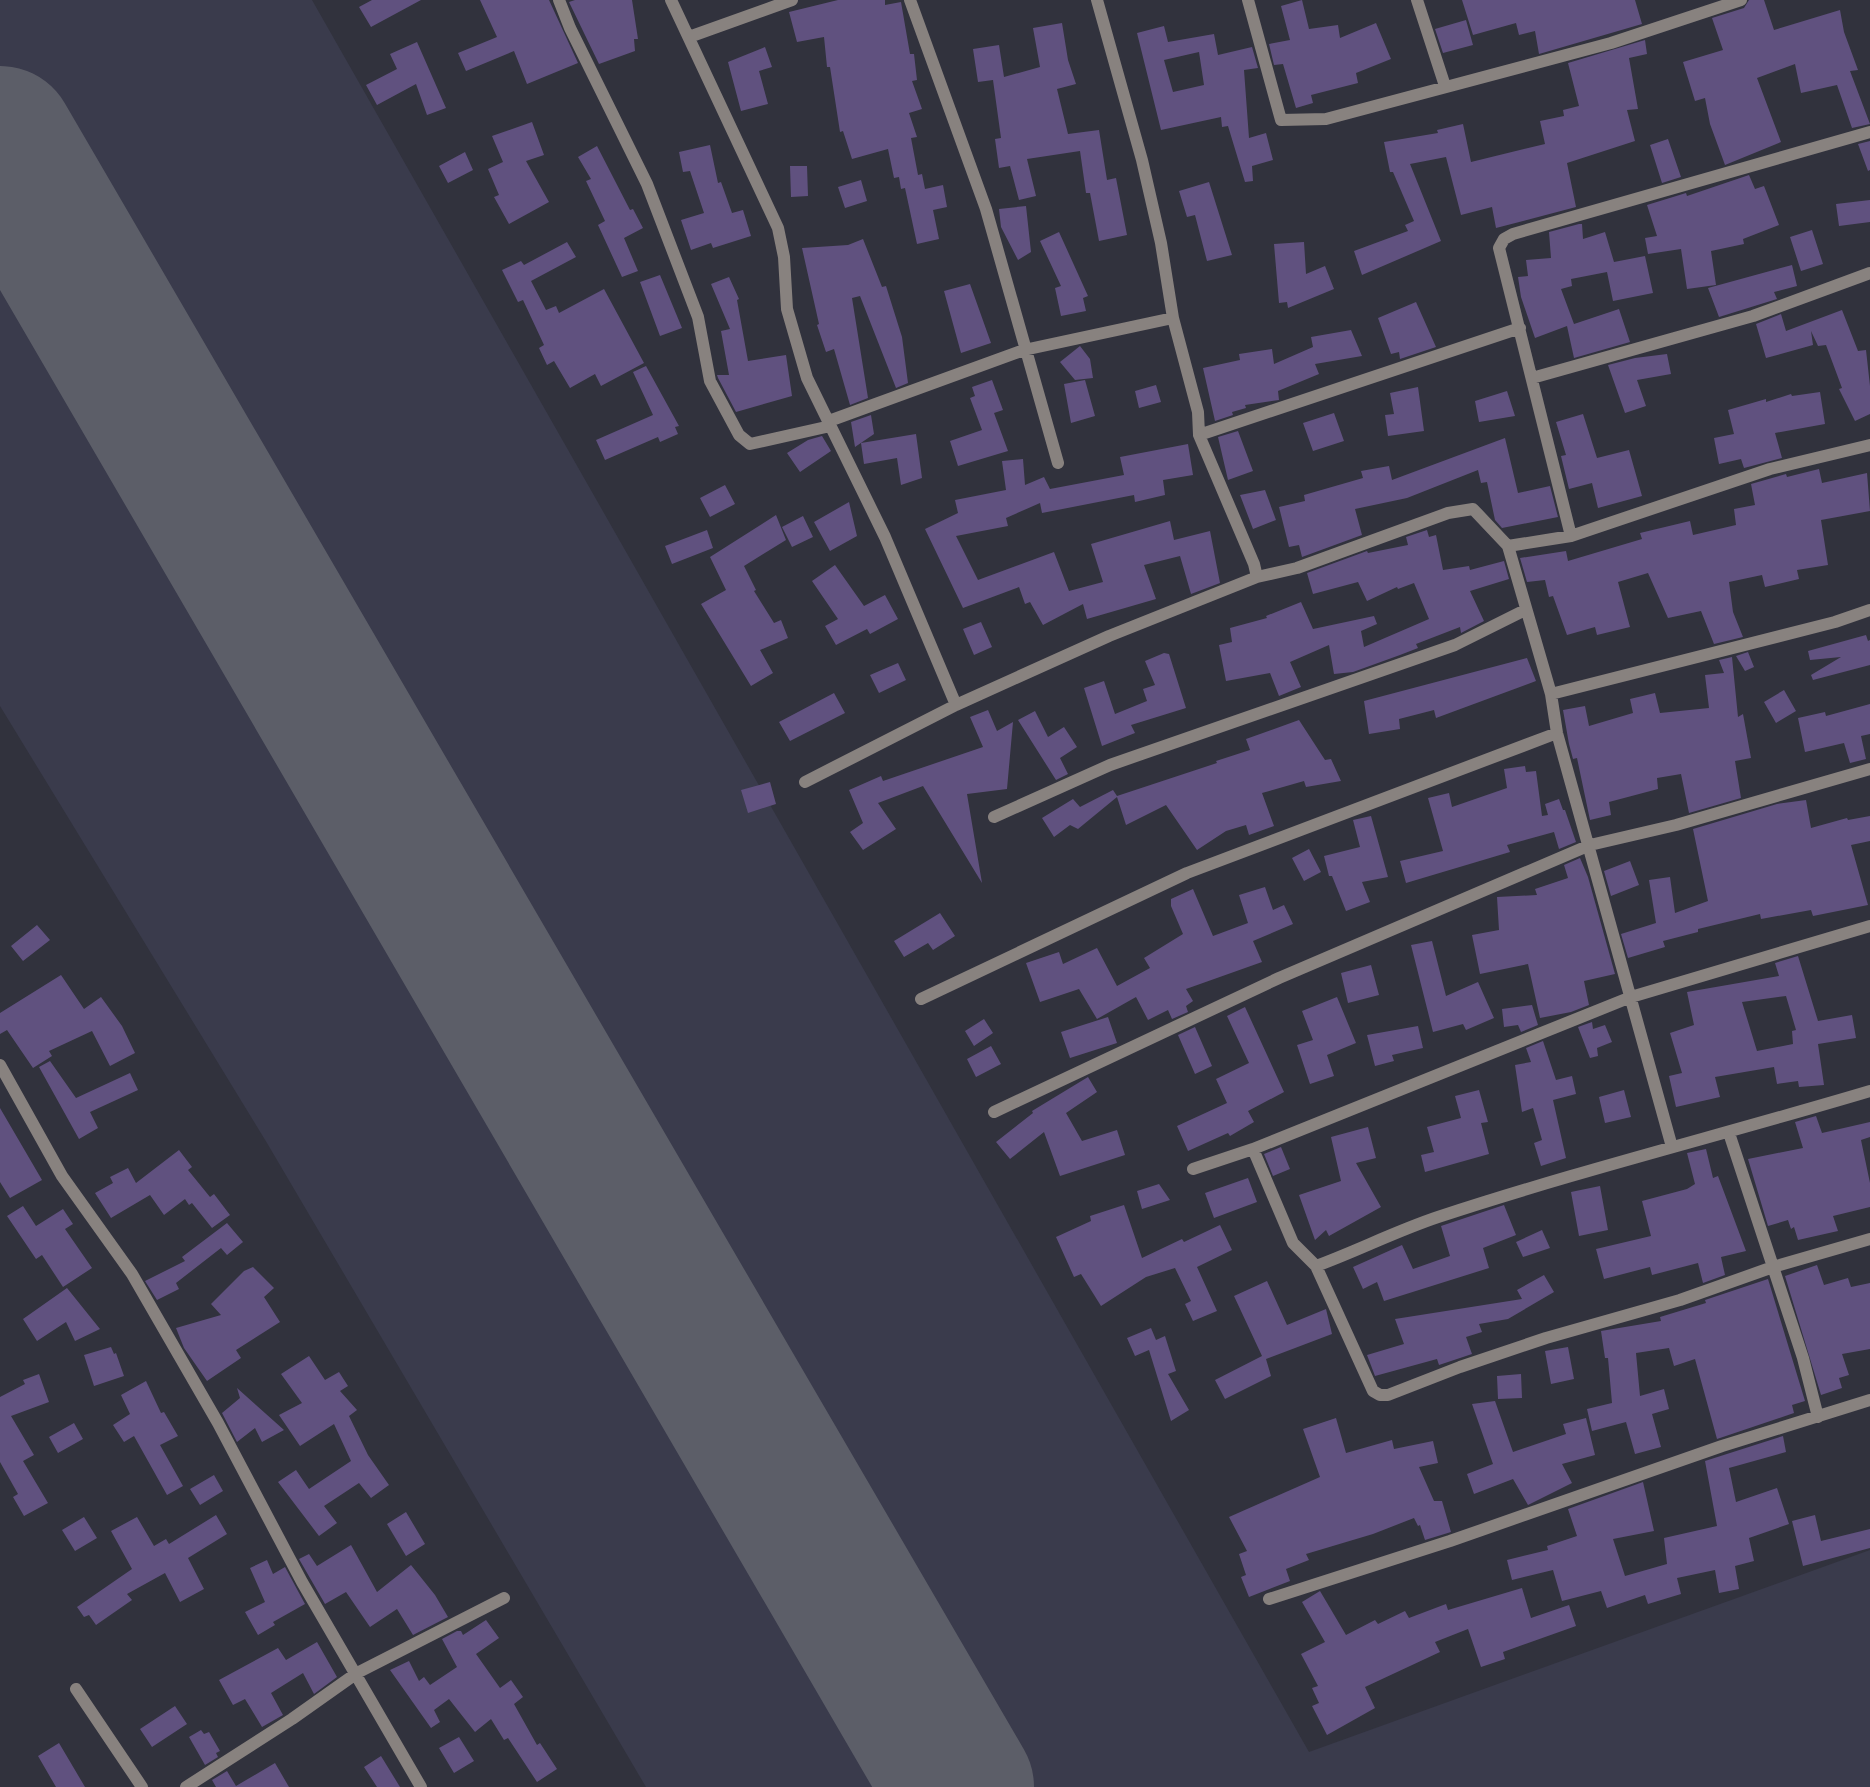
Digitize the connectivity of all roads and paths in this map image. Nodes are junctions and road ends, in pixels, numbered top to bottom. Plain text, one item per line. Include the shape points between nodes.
1 (559, 0) edge
2 (671, 0) edge
3 (788, 0) edge
4 (910, 0) edge
5 (1097, 0) edge
6 (1248, 0) edge
7 (1417, 0) edge
8 (1741, 0) edge
9 (689, 37) junction
10 (1445, 86) junction
11 (1870, 132) edge
12 (1870, 273) edge
13 (1173, 318) junction
14 (1520, 328) junction
15 (1024, 350) junction
16 (1532, 378) junction
17 (829, 421) junction
18 (1199, 435) junction
19 (1870, 445) edge
20 (1058, 463) dead end
21 (1571, 536) junction
22 (1508, 546) junction
23 (1257, 577) junction
24 (1525, 610) junction
25 (1870, 610) edge
26 (1551, 694) junction
27 (956, 705) junction
28 (1557, 733) junction
29 (1870, 768) edge
30 (805, 782) dead end
31 (994, 817) dead end
32 (1590, 845) junction
33 (1870, 926) edge
34 (1630, 997) junction
35 (921, 999) dead end
36 (0, 1065) edge
37 (1870, 1091) edge
38 (994, 1112) dead end
39 (1729, 1133) junction
40 (1672, 1147) junction
41 (1253, 1149) junction
42 (1193, 1168) dead end
43 (1870, 1239) edge
44 (1316, 1266) junction
45 (1773, 1267) junction
46 (1870, 1400) edge
47 (1818, 1417) junction
48 (504, 1598) dead end
49 (1269, 1599) dead end
50 (357, 1672) junction
51 (76, 1689) dead end
52 (142, 1787) edge
53 (186, 1787) edge
54 (421, 1787) edge

1 - 17 street via 647,184 698,317 710,381 739,435 750,444 825,426
2 - 9 street
3 - 9 street
4 - 15 street via 986,208
5 - 13 street via 1142,160
6 - 10 street via 1281,120 1326,119
7 - 10 street
8 - 10 street via 1611,43
9 - 17 street via 778,228 787,309 807,378
11 - 14 street via 1504,239 1499,248
12 - 16 street via 1753,316
13 - 15 street
13 - 18 street via 1198,412
14 - 16 street
14 - 18 street
15 - 17 street
15 - 20 street
16 - 21 street
17 - 27 street via 885,537
18 - 23 street
19 - 21 street via 1770,469
21 - 22 street
22 - 23 street via 1473,509 1448,513 1297,568
22 - 24 street
23 - 27 street via 1109,636
24 - 26 street
24 - 31 street via 1455,645 1110,765
25 - 26 street
26 - 28 street
27 - 30 street
28 - 32 street
28 - 35 street via 1187,873
29 - 32 street via 1676,825
32 - 34 street
32 - 38 street via 1279,978
33 - 34 street
34 - 40 street
34 - 41 street
36 - 50 street via 62,1176 132,1274 218,1423 302,1582
37 - 39 street
39 - 40 street
39 - 45 street
40 - 44 street via 1436,1218
41 - 42 street
41 - 44 street via 1293,1242
43 - 45 street
44 - 45 street via 1373,1390 1380,1395
45 - 47 street
46 - 47 street
47 - 49 street
48 - 50 street
50 - 53 street
50 - 54 street
51 - 52 street

